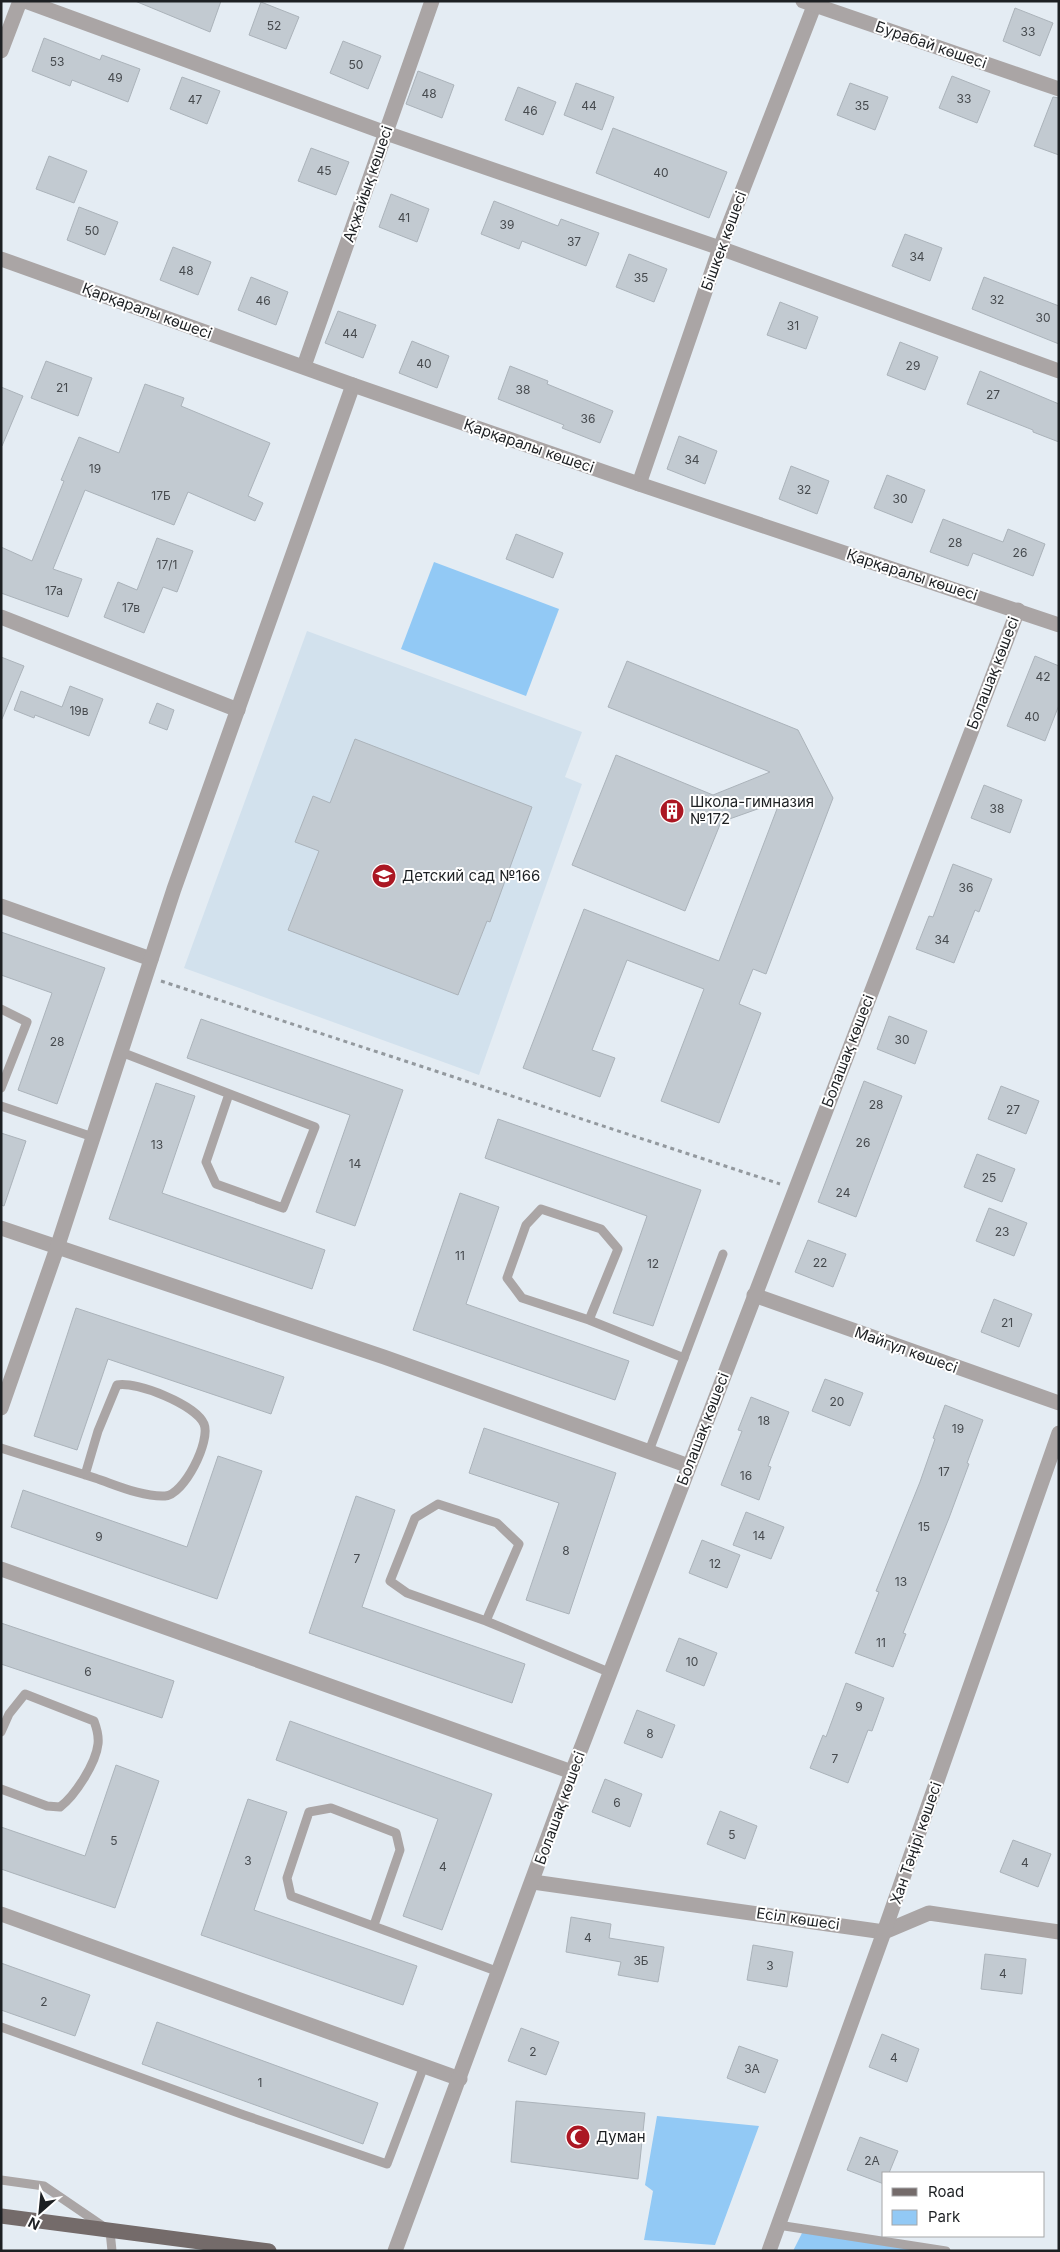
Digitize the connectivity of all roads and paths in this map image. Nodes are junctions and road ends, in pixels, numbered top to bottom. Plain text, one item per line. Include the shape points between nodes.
1 (20, 1) edge
2 (26, 1) edge
3 (432, 1) edge
4 (811, 3) edge
5 (1, 51) edge
6 (1059, 89) edge
7 (386, 134) junction
8 (720, 248) junction
9 (1, 259) edge
10 (304, 366) junction
11 (1059, 371) edge
12 (353, 385) junction
13 (639, 484) junction
14 (1018, 610) junction
15 (1, 617) edge
16 (1059, 625) edge
17 (238, 710) junction
18 (1, 906) edge
19 (151, 959) junction
20 (146, 976) junction
21 (1, 1009) edge
22 (121, 1052) junction
23 (1, 1088) edge
24 (229, 1094) junction
25 (1, 1106) edge
26 (93, 1137) junction
27 (795, 1189) junction
28 (1, 1228) edge
29 (57, 1248) junction
30 (723, 1254) dead end
31 (754, 1295) junction
32 (589, 1320) junction
33 (684, 1358) junction
34 (1059, 1403) edge
35 (1, 1408) edge
36 (1059, 1433) edge
37 (1, 1448) edge
38 (648, 1451) junction
39 (689, 1466) junction
40 (85, 1475) junction
41 (1, 1569) edge
42 (486, 1621) junction
43 (611, 1673) junction
44 (1, 1732) edge
45 (572, 1772) junction
46 (1, 1789) edge
47 (533, 1882) junction
48 (1, 1914) edge
49 (374, 1925) junction
50 (884, 1932) junction
51 (1059, 1932) edge
52 (500, 1972) junction
53 (1, 2027) edge
54 (424, 2066) junction
55 (460, 2079) junction
56 (1, 2180) edge
57 (1, 2216) edge
58 (778, 2225) junction
59 (110, 2231) junction
60 (112, 2251) edge
61 (269, 2251) edge
62 (395, 2251) edge
63 (769, 2251) edge
64 (946, 2251) edge

1 - 5 street
2 - 7 street
3 - 7 street, Ақжайық көшесі
4 - 6 street, Бурабай көшесі
4 - 8 street, Бішкек көшесі
7 - 8 street
7 - 10 street, Ақжайық көшесі
8 - 11 street
8 - 13 street, Бішкек көшесі
9 - 10 street, Қарқаралы көшесі
10 - 12 street, Қарқаралы көшесі
12 - 13 street, Қарқаралы көшесі
12 - 17 street
13 - 14 street, Қарқаралы көшесі
14 - 16 street, Қарқаралы көшесі
14 - 27 street, Болашақ көшесі
15 - 17 street
17 - 19 street
18 - 19 street
19 - 20 street
20 - 22 street
20 - 27 path
21 - 23 lane via 27,1022
22 - 24 lane
22 - 26 street
24 - 24 lane via 315,1127 284,1208 216,1184 206,1162
25 - 26 lane
26 - 29 street
27 - 31 street, Болашақ көшесі
28 - 29 street
29 - 35 street
29 - 38 street via 384,1357
30 - 33 lane
31 - 34 street, Майгүл көшесі
31 - 39 street, Болашақ көшесі
32 - 32 lane via 522,1298 507,1278 526,1225 541,1208 600,1229 618,1249
32 - 33 lane
33 - 38 lane
36 - 50 street, Хан Тәңірі көшесі
37 - 40 lane
38 - 39 street
39 - 43 street, Болашақ көшесі
40 - 40 lane via 124,1488 167,1496 179,1489 194,1468 204,1441 205,1426 197,1415 166,1395 118,1385 98,1431
41 - 45 street
42 - 42 lane via 407,1593 390,1581 415,1518 438,1504 497,1523 519,1544
42 - 43 lane
43 - 45 street, Болашақ көшесі
44 - 46 lane via 9,1714 25,1694 94,1721 98,1732 98,1746 91,1764 72,1797 60,1807 47,1806
45 - 47 street, Болашақ көшесі
47 - 50 street, Есіл көшесі
47 - 52 street, Болашақ көшесі
48 - 54 street
49 - 49 lane via 291,1896 286,1878 310,1812 331,1808 396,1833 400,1850
49 - 52 lane
50 - 51 street via 929,1912
50 - 58 street, Хан Тәңірі көшесі
52 - 55 street, Болашақ көшесі
53 - 54 lane via 387,2164
54 - 55 street
55 - 62 street, Болашақ көшесі
56 - 59 lane via 44,2186
57 - 59 main road
58 - 63 street, Хан Тәңірі көшесі
58 - 64 lane
59 - 60 lane
59 - 61 main road

